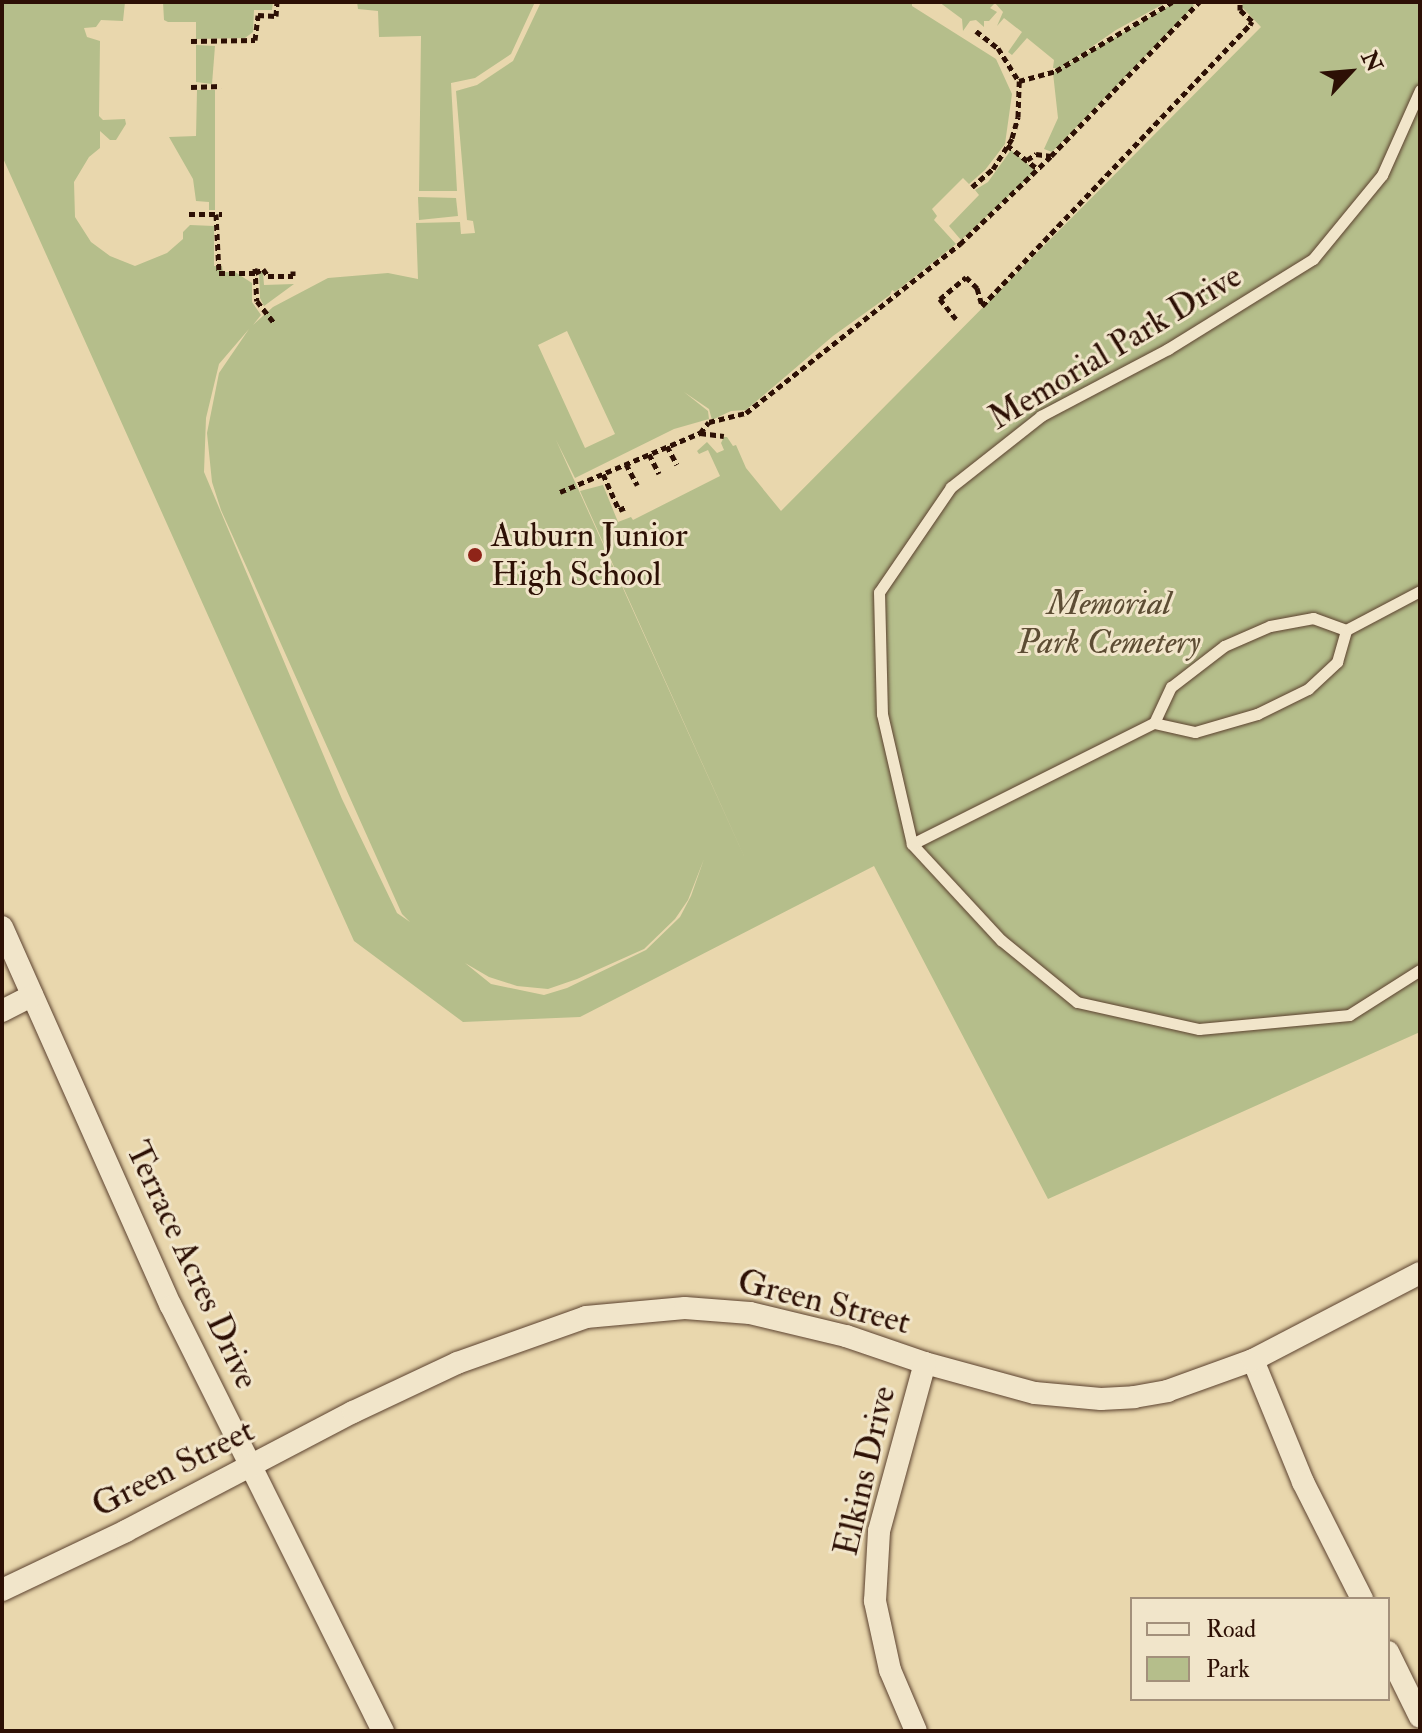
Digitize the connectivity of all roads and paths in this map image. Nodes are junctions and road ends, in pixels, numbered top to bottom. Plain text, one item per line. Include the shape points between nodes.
1 (277, 2) edge
2 (1172, 2) edge
3 (1240, 2) edge
4 (1197, 3) edge
5 (976, 31) dead end
6 (191, 41) dead end
7 (1019, 81) junction
8 (221, 86) dead end
9 (191, 87) dead end
10 (1420, 90) edge
11 (1007, 145) junction
12 (1051, 156) junction
13 (1027, 160) junction
14 (1038, 169) junction
15 (972, 187) dead end
16 (189, 214) dead end
17 (255, 271) junction
18 (293, 271) dead end
19 (956, 319) dead end
20 (275, 324) dead end
21 (700, 433) junction
22 (724, 436) dead end
23 (667, 446) junction
24 (649, 454) junction
25 (626, 464) junction
26 (677, 465) dead end
27 (603, 474) junction
28 (659, 474) dead end
29 (637, 485) dead end
30 (560, 492) dead end
31 (626, 507) dead end
32 (1420, 591) edge
33 (1346, 630) junction
34 (1154, 723) junction
35 (912, 844) junction
36 (2, 927) edge
37 (1420, 970) edge
38 (32, 996) junction
39 (2, 1011) edge
40 (1420, 1273) edge
41 (1253, 1360) junction
42 (925, 1363) junction
43 (249, 1469) junction
44 (2, 1590) edge
45 (1361, 1597) edge
46 (1390, 1656) edge
47 (1420, 1717) edge
48 (383, 1731) edge
49 (916, 1731) edge

1 - 6 path via 276,16 258,15 255,40
2 - 7 path via 1056,71
3 - 19 path via 1250,25 982,306 977,288 966,277 940,299
4 - 12 path
5 - 7 path via 998,48
7 - 11 path via 1018,117
8 - 9 path
10 - 35 lane, Memorial Park Drive via 1382,175 1313,259 1168,349 1041,416 951,487 879,592 882,714
11 - 13 path
11 - 15 path via 993,169
12 - 13 path via 1036,154
12 - 14 path
13 - 14 path
14 - 21 path via 960,244 746,413 709,422
16 - 17 path via 219,214 219,273
17 - 18 path via 263,269 268,276 293,276
17 - 20 path via 257,301
21 - 22 path
21 - 23 path
23 - 24 path
23 - 26 path
24 - 25 path
24 - 28 path
25 - 27 path
25 - 29 path
27 - 30 path
27 - 31 path via 619,510
32 - 33 lane
33 - 34 lane via 1313,618 1270,626 1224,646 1171,687
33 - 34 lane via 1337,662 1308,689 1257,714 1195,732
34 - 35 lane
35 - 37 lane, Memorial Park Drive via 1001,940 1077,1002 1199,1029 1304,1020 1349,1015
36 - 38 street, Terrace Acres Drive
38 - 39 street
38 - 43 street, Terrace Acres Drive
40 - 41 street, Green Street
41 - 42 street, Green Street via 1167,1391 1101,1399 1035,1393
41 - 45 street via 1303,1482
42 - 43 street, Green Street via 846,1336 750,1313 685,1308 586,1317 457,1363
42 - 49 street, Elkins Drive via 879,1531 875,1601 890,1670
43 - 44 street, Green Street
43 - 48 street, Terrace Acres Drive
46 - 47 street

